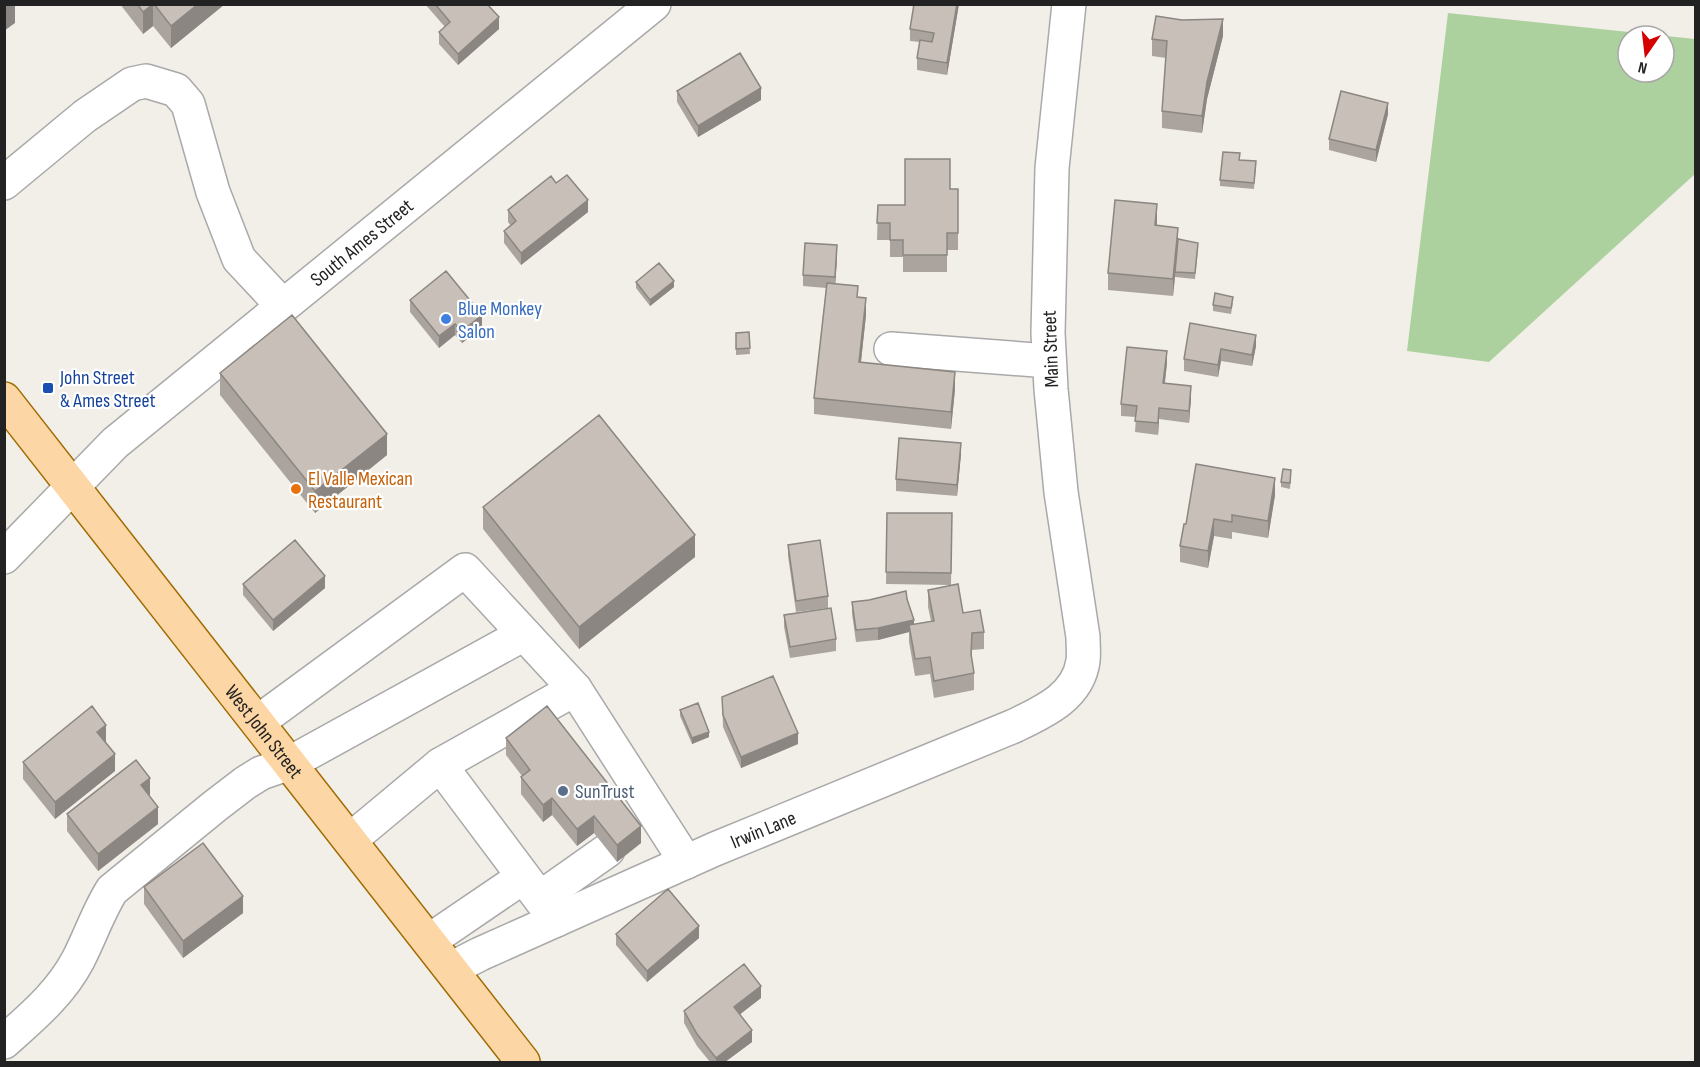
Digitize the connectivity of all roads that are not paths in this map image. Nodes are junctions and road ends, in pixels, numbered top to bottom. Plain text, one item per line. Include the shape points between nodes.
1 (654, 4) edge
2 (1069, 4) edge
3 (4, 183) edge
4 (283, 306) junction
5 (891, 349) dead end
6 (1049, 361) junction
7 (4, 399) edge
8 (73, 486) junction
9 (4, 557) edge
10 (524, 634) junction
11 (575, 689) junction
12 (1072, 689) joint
13 (258, 722) junction
14 (290, 763) junction
15 (440, 765) junction
16 (632, 833) junction
17 (350, 840) junction
18 (686, 862) junction
19 (540, 898) junction
20 (429, 941) junction
21 (451, 969) junction
22 (4, 1042) edge
23 (523, 1062) edge

1 - 4 street, South Ames Street
2 - 6 street, Main Street via 1052,168
3 - 4 street via 132,84 146,81 176,90 188,104 213,192 239,259
4 - 8 street, South Ames Street via 115,443
5 - 6 street
6 - 12 street, Main Street via 1061,492 1083,637 1084,659
7 - 8 main road, West John Street
8 - 9 street, South Ames Street
8 - 13 main road, West John Street
10 - 11 street
10 - 13 street via 465,570
10 - 14 street
11 - 15 street
11 - 16 street
12 - 18 street, Irwin Lane via 1044,712 1014,726
13 - 14 main road, West John Street
14 - 17 main road, West John Street
14 - 22 street via 245,783 112,890 64,983
15 - 17 street
15 - 19 street
16 - 18 street
16 - 19 street
17 - 20 main road, West John Street
18 - 19 street, Irwin Lane
19 - 20 street
19 - 21 street, Irwin Lane via 480,954
20 - 21 main road, West John Street
21 - 23 main road, West John Street

